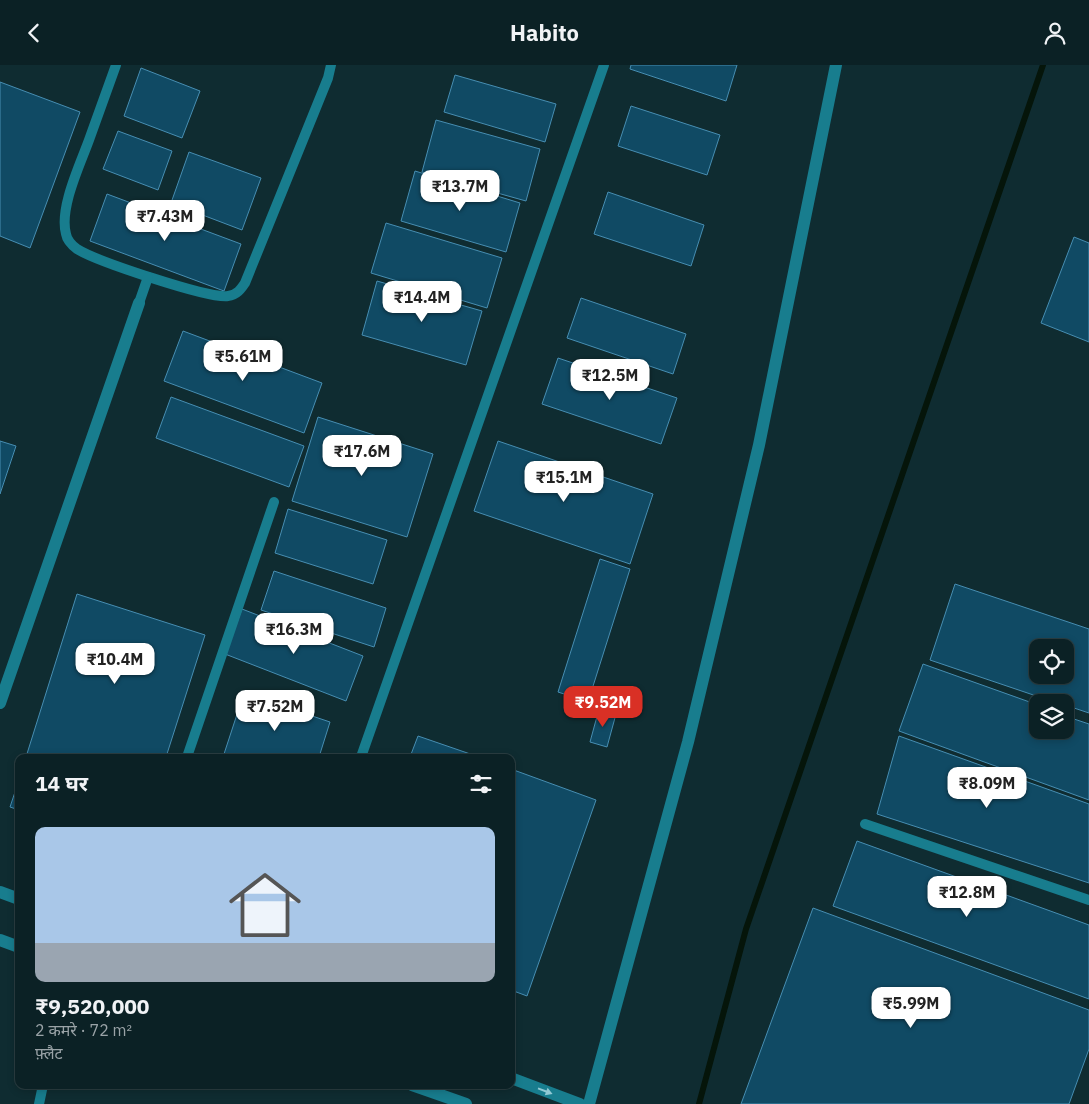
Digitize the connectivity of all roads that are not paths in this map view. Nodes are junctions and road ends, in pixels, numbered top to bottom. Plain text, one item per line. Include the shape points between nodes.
1 (116, 65) edge
2 (331, 65) edge
3 (604, 65) edge
4 (836, 65) edge
5 (148, 277) junction
6 (139, 303) joint
7 (274, 502) dead end
8 (0, 703) edge
9 (188, 754) edge
10 (362, 754) edge
11 (865, 824) dead end
12 (0, 892) edge
13 (15, 898) edge
14 (1089, 900) edge
15 (0, 940) edge
16 (15, 946) edge
17 (515, 1080) edge
18 (43, 1089) edge
19 (423, 1089) edge
20 (39, 1104) edge
21 (466, 1104) edge
22 (580, 1104) edge
23 (589, 1104) edge

1 - 5 lane via 68,201 64,223 67,237 76,248
2 - 5 lane via 249,274 239,292 214,296
3 - 10 lane
4 - 23 street via 759,445 691,733
5 - 6 lane
6 - 8 street
7 - 9 lane
11 - 14 lane
12 - 13 street
15 - 16 street
17 -> 22 street
18 - 20 lane
19 - 21 street

